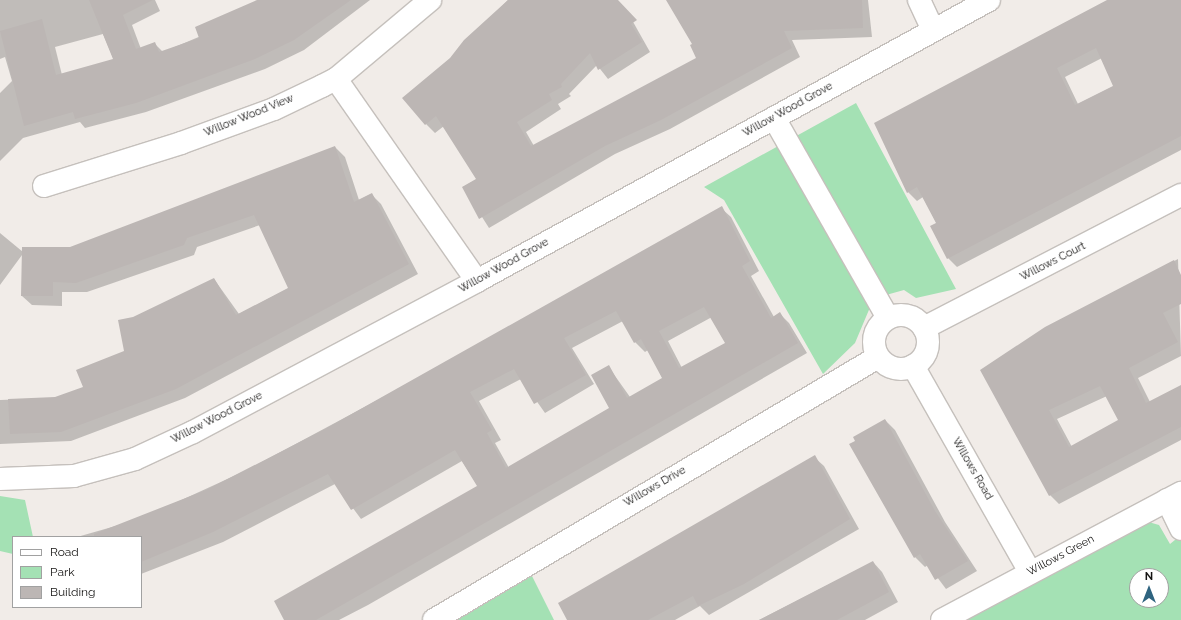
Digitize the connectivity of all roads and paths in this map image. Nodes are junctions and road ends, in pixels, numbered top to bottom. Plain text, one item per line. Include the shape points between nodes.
1 (430, 0) edge
2 (919, 0) edge
3 (989, 0) edge
4 (932, 28) junction
5 (336, 79) junction
6 (774, 118) junction
7 (44, 186) dead end
8 (1181, 195) edge
9 (477, 281) junction
10 (888, 318) junction
11 (924, 328) junction
12 (878, 356) junction
13 (913, 366) junction
14 (0, 479) edge
15 (1174, 497) edge
16 (1181, 529) edge
17 (1030, 572) junction
18 (434, 620) edge
19 (942, 620) edge

1 - 5 street, Willow Wood View
2 - 4 street
3 - 4 street, Willow Wood Grove
4 - 6 street, Willow Wood Grove
5 - 7 street, Willow Wood View via 274,109 191,140
5 - 9 street
6 - 9 street, Willow Wood Grove
6 - 10 street
8 - 11 street, Willows Court
9 - 14 street, Willow Wood Grove via 135,459 74,476
10 - 11 street via 911,317
10 - 12 street via 874,340
11 - 13 street via 927,349
12 - 13 street via 890,367
12 - 18 street, Willows Drive
13 - 17 street, Willows Road
15 - 16 street
15 - 17 street, Willows Green
17 - 19 street, Willows Green

